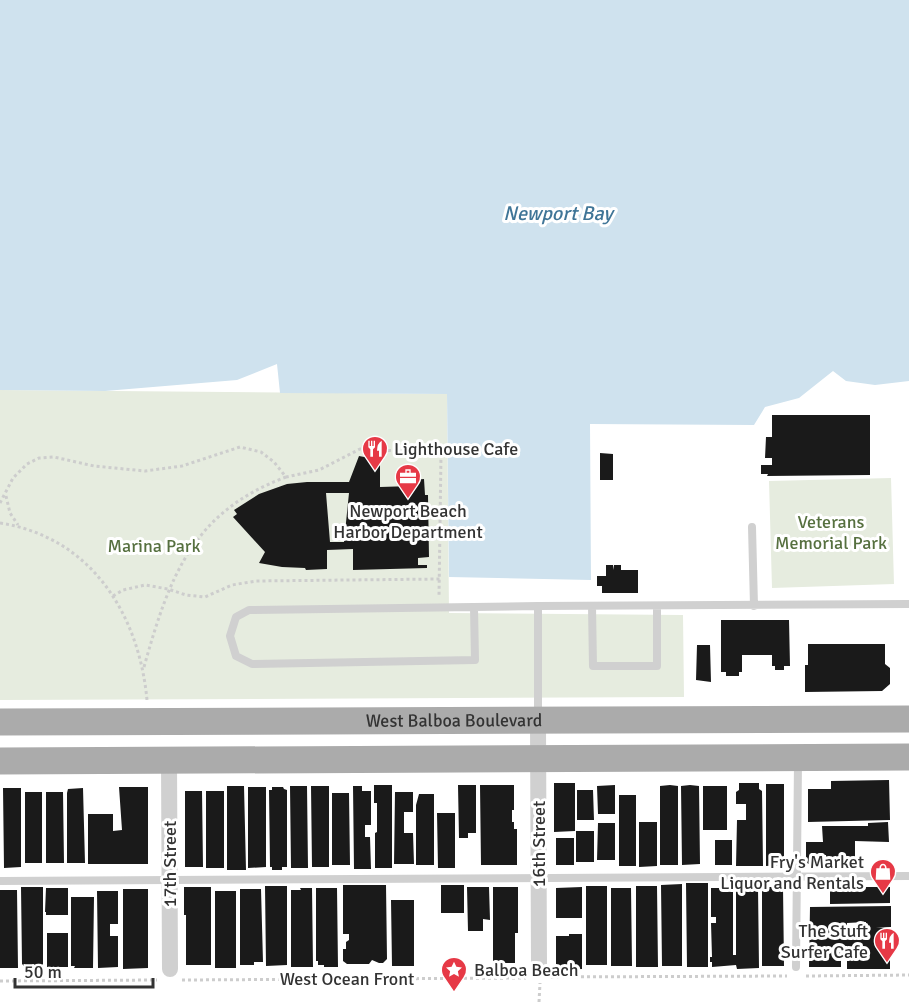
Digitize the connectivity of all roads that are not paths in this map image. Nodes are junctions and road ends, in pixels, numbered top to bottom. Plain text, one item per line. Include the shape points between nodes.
1 (752, 527) dead end
2 (909, 604) edge
3 (538, 606) junction
4 (592, 606) junction
5 (657, 606) junction
6 (754, 606) junction
7 (474, 607) junction
8 (909, 719) edge
9 (538, 721) junction
10 (0, 722) edge
11 (909, 757) edge
12 (538, 759) junction
13 (798, 759) junction
14 (169, 760) junction
15 (0, 761) edge
16 (797, 876) junction
17 (909, 876) edge
18 (539, 878) junction
19 (170, 880) junction
20 (0, 881) edge
21 (796, 967) dead end
22 (535, 974) road end
23 (169, 976) road end

1 - 6 lane
2 - 6 lane
3 - 4 lane
3 - 7 lane
3 - 9 lane
4 - 5 lane
4 - 5 lane via 593,666 657,666
5 - 6 lane
7 - 7 lane via 249,610 236,617 230,636 236,656 252,664 475,660
8 - 9 main road, West Balboa Boulevard
9 - 10 main road, West Balboa Boulevard
9 - 12 street, 16th Street
11 - 13 main road, West Balboa Boulevard
12 - 13 main road, West Balboa Boulevard
12 - 14 main road, West Balboa Boulevard
12 - 18 street, 16th Street
13 - 16 lane
14 - 15 main road, West Balboa Boulevard
14 - 19 street, 17th Street
16 - 17 lane
16 - 18 lane
16 - 21 lane
18 - 19 lane
18 - 22 street, 16th Street
19 - 20 lane
19 - 23 street, 17th Street

